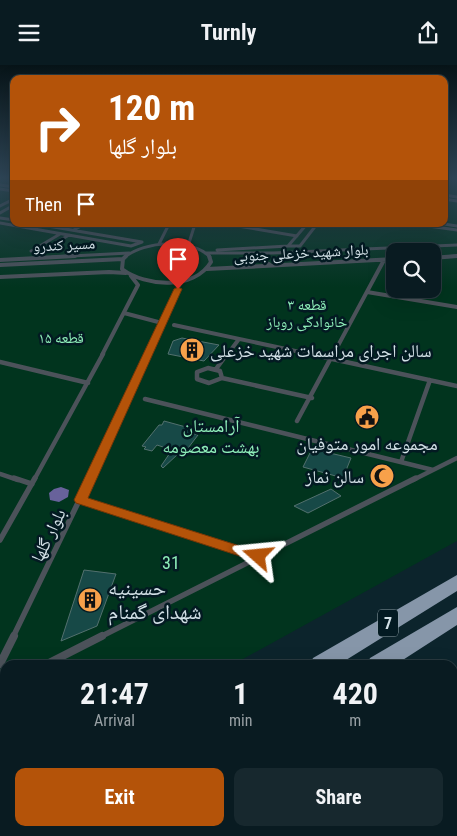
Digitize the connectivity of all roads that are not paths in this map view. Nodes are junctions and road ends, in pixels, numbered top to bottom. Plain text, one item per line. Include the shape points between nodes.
1 (24, 227) edge
2 (54, 227) edge
3 (69, 227) edge
4 (78, 227) edge
5 (168, 227) edge
6 (194, 227) edge
7 (248, 227) edge
8 (262, 227) edge
9 (304, 227) edge
10 (315, 227) edge
11 (436, 227) edge
12 (66, 229) junction
13 (73, 230) junction
14 (457, 230) edge
15 (60, 233) junction
16 (298, 234) junction
17 (70, 235) junction
18 (159, 245) junction
19 (457, 245) edge
20 (188, 246) junction
21 (288, 246) junction
22 (217, 250) dead end
23 (130, 253) junction
24 (205, 253) junction
25 (272, 253) junction
26 (457, 256) edge
27 (441, 257) edge
28 (123, 259) junction
29 (0, 260) edge
30 (384, 260) joint
31 (0, 265) edge
32 (278, 266) junction
33 (207, 269) junction
34 (128, 275) junction
35 (0, 277) edge
36 (181, 281) junction
37 (367, 292) junction
38 (457, 307) edge
39 (124, 313) junction
40 (162, 323) junction
41 (174, 325) dead end
42 (239, 339) junction
43 (332, 359) junction
44 (0, 362) edge
45 (216, 369) junction
46 (222, 378) junction
47 (430, 380) junction
48 (88, 383) junction
49 (457, 386) edge
50 (312, 398) junction
51 (145, 399) dead end
52 (297, 421) dead end
53 (457, 458) edge
54 (401, 462) junction
55 (433, 470) junction
56 (0, 474) edge
57 (32, 484) junction
58 (80, 500) junction
59 (0, 541) edge
60 (258, 556) junction
61 (457, 582) edge
62 (457, 615) edge
63 (62, 657) junction
64 (2, 660) edge
65 (56, 660) edge
66 (60, 660) edge
67 (328, 660) edge
68 (386, 660) edge

1 - 15 lane
2 - 12 lane
3 - 12 lane
4 - 13 lane
5 - 18 lane
6 - 20 lane
7 - 16 lane
8 - 16 lane
9 - 16 lane
10 - 21 lane via 300,246
11 - 14 lane
12 - 13 lane
13 - 17 lane via 142,242 130,246
15 - 17 lane
15 - 17 lane via 32,251 42,251
16 - 21 lane
18 - 20 lane
18 - 23 lane
19 - 25 lane, بلوار شهید خزعلی جنوبی
20 - 24 lane
21 - 22 lane
23 - 28 lane
23 - 29 lane, مسیر کندرو
24 - 25 lane, بلوار شهید خزعلی جنوبی
24 - 33 lane via 210,263
25 - 32 lane via 263,255 260,260
26 - 27 lane
28 - 31 lane
28 - 34 lane via 122,269
30 - 32 lane, بلوار شهید خزعلی جنوبی
30 - 37 lane
32 - 33 lane, بلوار شهید خزعلی جنوبی
33 - 36 lane
34 - 35 lane via 109,272
34 - 36 lane via 145,281
34 - 39 lane via 138,285
36 - 40 lane, بلوار گلها
37 - 38 lane
37 - 43 lane
39 - 40 lane
39 - 48 lane
40 - 58 lane, بلوار گلها
41 - 42 lane
42 - 43 lane
42 - 45 lane
43 - 47 lane
43 - 50 lane
44 - 48 lane
45 - 46 lane via 222,373
45 - 46 lane via 200,370 195,377 207,383
46 - 50 lane
47 - 49 lane
47 - 54 lane
48 - 57 lane
50 - 52 lane
51 - 54 lane
53 - 55 lane
54 - 55 lane
55 - 60 lane
56 - 57 lane
57 - 59 lane
58 - 60 lane
58 - 64 lane, بلوار گلها
60 - 63 lane
61 - 67 highway, 7
62 - 68 highway, 7
63 - 65 lane
63 - 66 lane

